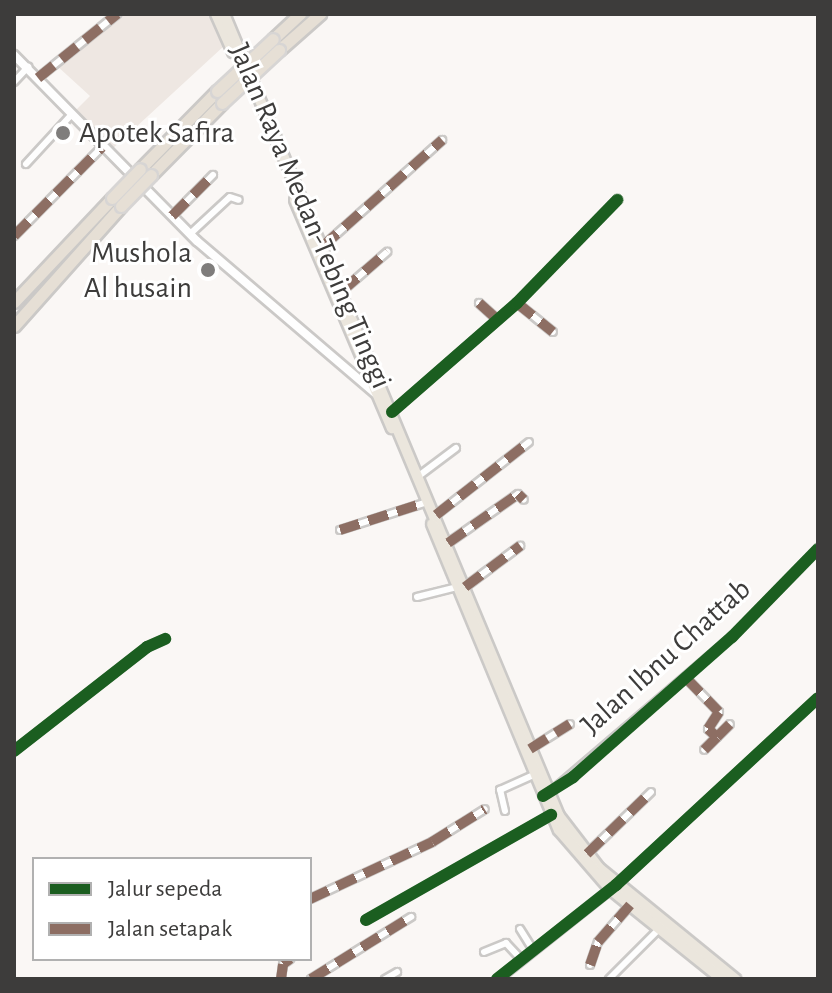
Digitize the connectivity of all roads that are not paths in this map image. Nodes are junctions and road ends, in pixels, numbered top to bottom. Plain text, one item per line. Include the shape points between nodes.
1 (117, 14) edge
2 (216, 14) edge
3 (224, 14) edge
4 (300, 14) edge
5 (320, 14) edge
6 (276, 45) junction
7 (14, 55) edge
8 (28, 67) junction
9 (38, 78) junction
10 (14, 82) edge
11 (72, 114) junction
12 (442, 140) dead end
13 (102, 147) junction
14 (26, 164) dead end
15 (213, 175) dead end
16 (239, 200) dead end
17 (617, 200) dead end
18 (116, 202) junction
19 (172, 216) junction
20 (190, 234) junction
21 (14, 236) edge
22 (322, 247) junction
23 (387, 252) dead end
24 (342, 291) junction
25 (14, 302) edge
26 (479, 303) dead end
27 (517, 303) junction
28 (498, 320) junction
29 (14, 326) edge
30 (553, 332) dead end
31 (362, 376) junction
32 (380, 394) junction
33 (392, 412) junction
34 (529, 442) dead end
35 (456, 448) dead end
36 (420, 475) junction
37 (524, 500) dead end
38 (424, 503) junction
39 (436, 515) junction
40 (340, 530) dead end
41 (448, 543) junction
42 (520, 546) dead end
43 (818, 549) edge
44 (461, 587) junction
45 (417, 597) dead end
46 (165, 639) dead end
47 (686, 678) junction
48 (818, 698) edge
49 (570, 724) dead end
50 (730, 724) dead end
51 (717, 737) junction
52 (530, 749) junction
53 (704, 750) dead end
54 (14, 751) edge
55 (533, 775) junction
56 (651, 792) dead end
57 (546, 795) junction
58 (485, 809) dead end
59 (505, 811) dead end
60 (551, 815) junction
61 (587, 854) junction
62 (613, 887) junction
63 (312, 898) edge
64 (630, 905) junction
65 (411, 917) dead end
66 (366, 920) dead end
67 (660, 928) junction
68 (520, 929) dead end
69 (533, 950) junction
70 (484, 952) dead end
71 (521, 959) junction
72 (287, 961) edge
73 (590, 965) dead end
74 (397, 972) dead end
75 (281, 979) edge
76 (311, 979) edge
77 (385, 979) edge
78 (497, 979) edge
79 (609, 979) edge
80 (722, 979) edge
81 (735, 979) edge

1 - 9 street
2 - 31 highway, Jalan Raya Medan-Tebing Tinggi
3 - 22 highway, Jalan Raya Medan-Tebing Tinggi
4 - 6 highway
5 - 6 highway
6 - 18 highway, bridge via 151,175
6 - 18 highway, bridge via 217,91 140,169
7 - 8 main road
8 - 9 main road
8 - 10 street
9 - 11 main road
11 - 13 main road
11 - 14 street
12 - 22 street
13 - 19 main road
13 - 21 street
15 - 19 street
16 - 20 street via 230,197
17 - 27 street
18 - 25 highway
18 - 29 highway
19 - 20 main road
20 - 31 main road
22 - 24 highway, Jalan Raya Medan-Tebing Tinggi
23 - 24 street
24 - 32 highway, Jalan Raya Medan-Tebing Tinggi
26 - 28 street
27 - 28 street
27 - 30 street
28 - 33 street
31 - 32 highway, Jalan Raya Medan-Tebing Tinggi
32 - 33 highway, Jalan Raya Medan-Tebing Tinggi
32 - 38 highway, Jalan Raya Medan-Tebing Tinggi
33 - 36 highway, Jalan Raya Medan-Tebing Tinggi
34 - 39 street
35 - 36 street
36 - 39 highway, Jalan Raya Medan-Tebing Tinggi
37 - 41 street via 518,494
38 - 40 street
38 - 44 highway, Jalan Raya Medan-Tebing Tinggi
39 - 41 highway, Jalan Raya Medan-Tebing Tinggi
41 - 44 highway, Jalan Raya Medan-Tebing Tinggi
42 - 44 street
43 - 47 street, Jalan Ibnu Chattab
44 - 45 street
44 - 52 highway, Jalan Raya Medan-Tebing Tinggi
44 - 55 highway, Jalan Raya Medan-Tebing Tinggi
46 - 54 street via 147,647
47 - 51 street via 719,712 708,729
47 - 57 street, Jalan Ibnu Chattab
48 - 62 street
49 - 52 street
50 - 51 street
51 - 53 street
52 - 57 highway, Jalan Raya Medan-Tebing Tinggi
55 - 57 highway, Jalan Raya Medan-Tebing Tinggi
55 - 59 street via 500,790
56 - 61 street
57 - 60 highway, Jalan Raya Medan-Tebing Tinggi
57 - 61 highway, Jalan Raya Medan-Tebing Tinggi
58 - 63 street via 432,842
60 - 62 highway, Jalan Raya Medan-Tebing Tinggi via 581,861
60 - 66 street
61 - 62 highway, Jalan Raya Medan-Tebing Tinggi
62 - 64 highway, Jalan Raya Medan-Tebing Tinggi
62 - 69 street
62 - 81 highway, Jalan Raya Medan-Tebing Tinggi
64 - 67 highway, Jalan Raya Medan-Tebing Tinggi
64 - 73 street via 598,942
65 - 76 street
67 - 79 street
67 - 80 highway, Jalan Raya Medan-Tebing Tinggi
68 - 69 street
69 - 71 street
70 - 71 street via 490,954 506,943
71 - 78 street
72 - 75 street
74 - 77 street

